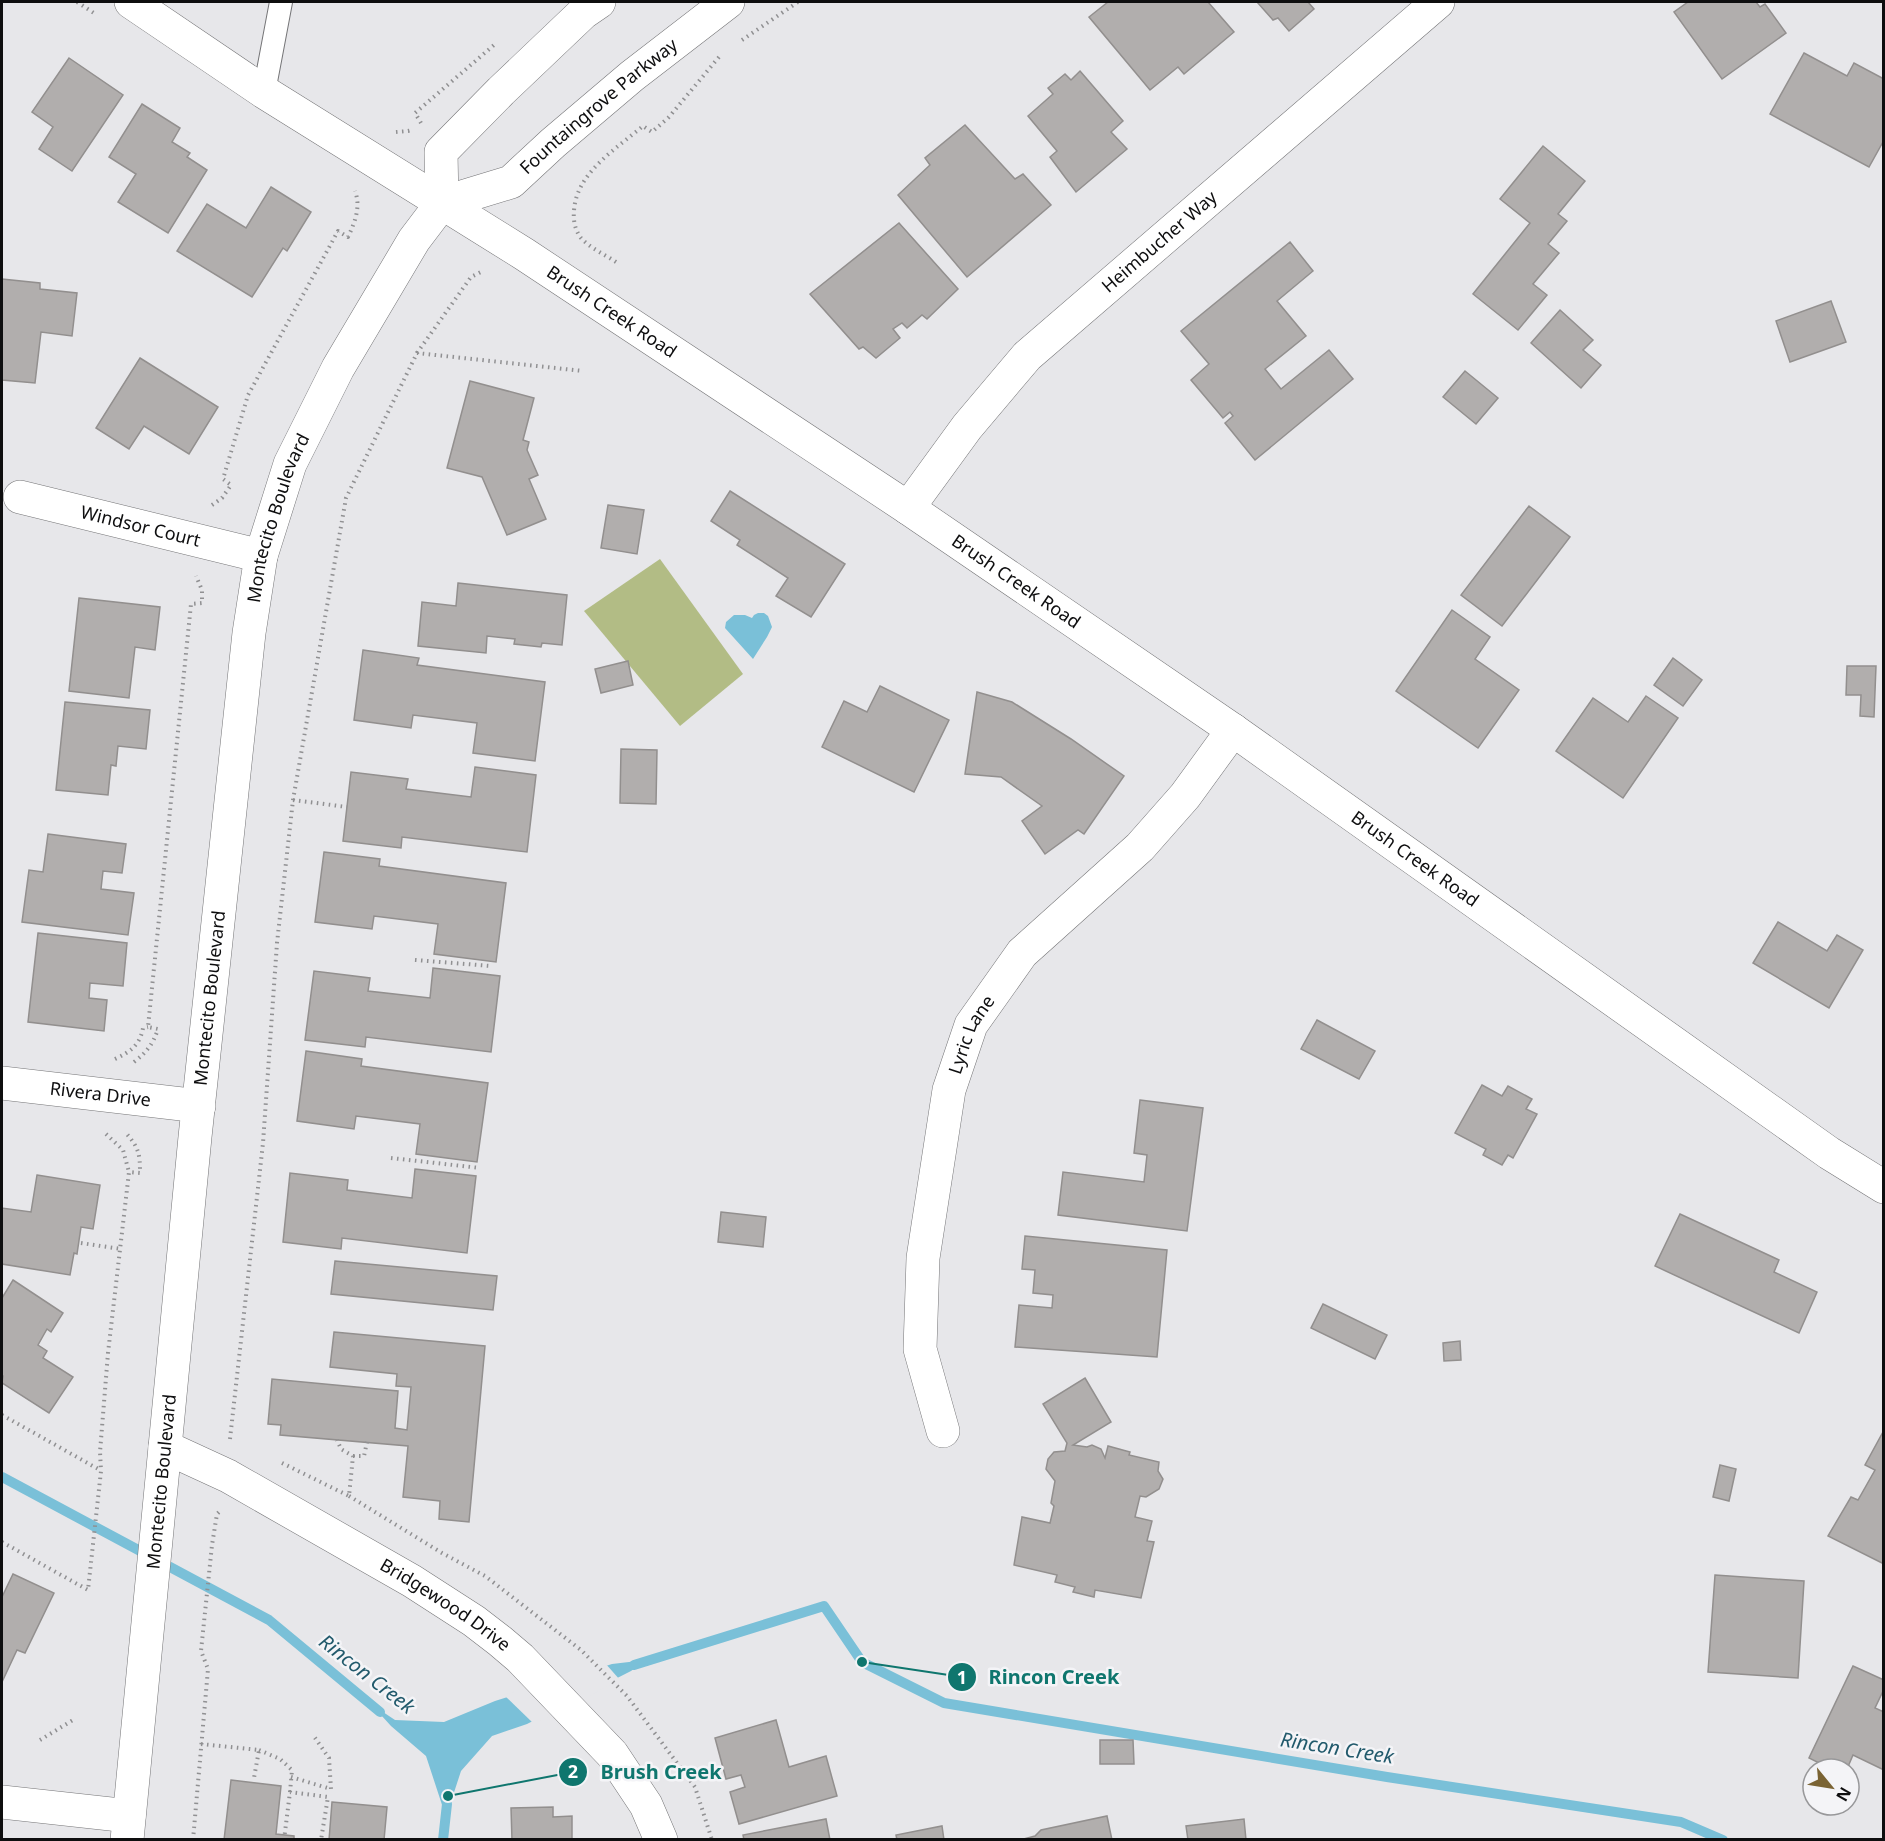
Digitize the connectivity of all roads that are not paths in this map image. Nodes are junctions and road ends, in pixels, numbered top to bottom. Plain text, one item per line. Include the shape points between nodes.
1 (131, 2) edge
2 (281, 2) edge
3 (599, 2) edge
4 (728, 2) edge
5 (1438, 2) edge
6 (264, 92) junction
7 (442, 203) junction
8 (20, 496) dead end
9 (908, 508) junction
10 (261, 556) junction
11 (1233, 730) junction
12 (2, 1083) edge
13 (199, 1107) junction
14 (1884, 1187) edge
15 (943, 1431) dead end
16 (165, 1447) junction
17 (2, 1802) edge
18 (128, 1828) edge
19 (661, 1839) edge

1 - 6 street, Brush Creek Road
2 - 6 lane
3 - 7 street via 583,13 441,152
4 - 7 street, Fountaingrove Parkway via 632,76 512,182
5 - 9 street, Heimbucher Way via 1027,356 967,427
6 - 7 street, Brush Creek Road
7 - 9 street, Brush Creek Road
7 - 10 street, Montecito Boulevard via 414,240 338,368 290,464
8 - 10 street, Windsor Court
9 - 11 street, Brush Creek Road
10 - 13 street, Montecito Boulevard via 248,643
11 - 14 street, Brush Creek Road via 1828,1154
11 - 15 street, Lyric Lane via 1185,796 1140,847 1022,953 971,1025 949,1090 923,1258 920,1349
12 - 13 street, Rivera Drive
13 - 16 street, Montecito Boulevard
16 - 18 street, Montecito Boulevard
16 - 19 street, Bridgewood Drive via 228,1476 412,1581 492,1634 612,1754 646,1805
17 - 18 street

